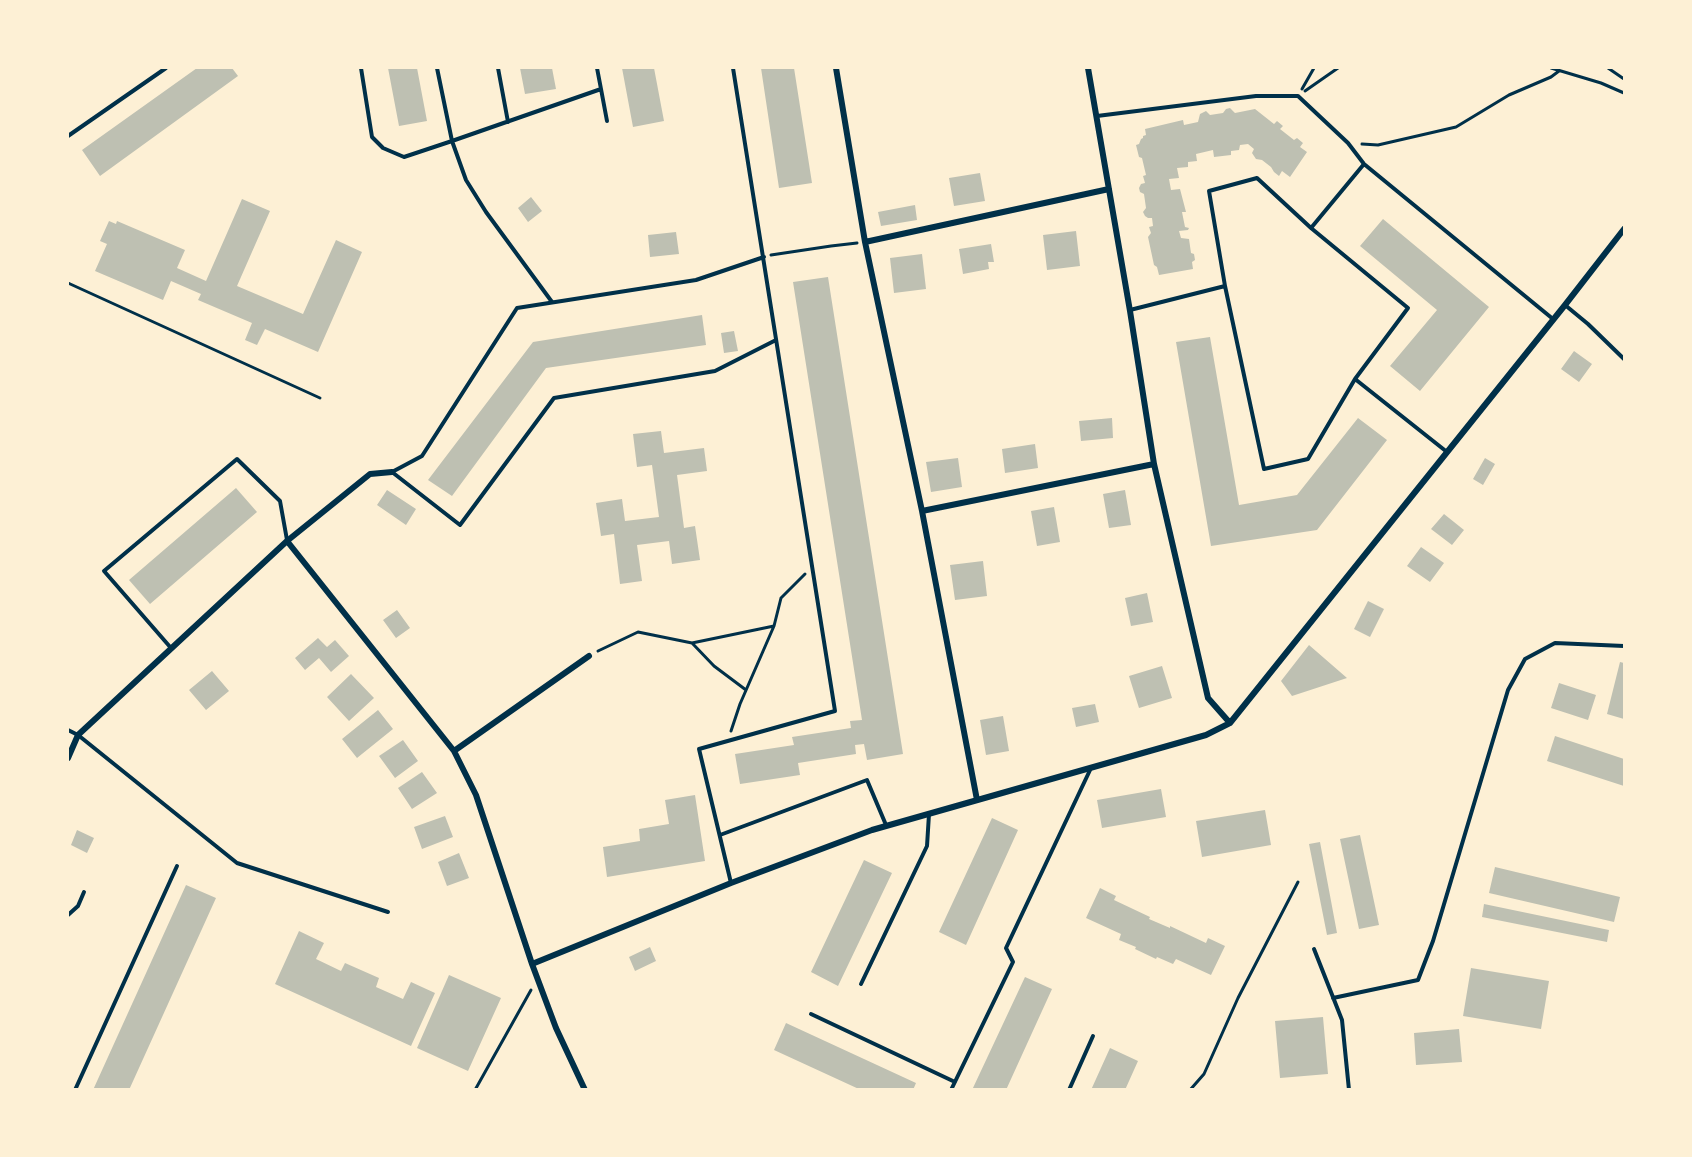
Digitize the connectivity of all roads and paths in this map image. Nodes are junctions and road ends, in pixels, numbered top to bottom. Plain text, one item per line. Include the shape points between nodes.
1 (166, 68) edge
2 (361, 68) edge
3 (437, 68) edge
4 (498, 68) edge
5 (597, 68) edge
6 (733, 68) edge
7 (836, 68) edge
8 (1088, 68) edge
9 (1314, 68) edge
10 (1338, 68) edge
11 (1551, 68) edge
12 (1608, 68) edge
13 (1559, 71) junction
14 (1624, 79) edge
15 (601, 89) junction
16 (1624, 93) edge
17 (1298, 96) junction
18 (1097, 116) junction
19 (607, 121) dead end
20 (508, 122) junction
21 (68, 136) edge
22 (452, 141) junction
23 (1348, 143) junction
24 (1364, 164) junction
25 (1109, 189) junction
26 (1311, 228) junction
27 (1624, 229) edge
28 (865, 242) junction
29 (764, 257) junction
30 (68, 283) edge
31 (1225, 285) junction
32 (552, 302) junction
33 (1565, 305) junction
34 (1130, 310) junction
35 (1554, 320) junction
36 (776, 340) junction
37 (1624, 359) edge
38 (1355, 379) junction
39 (320, 398) dead end
40 (1448, 452) junction
41 (1154, 465) junction
42 (392, 472) junction
43 (922, 511) junction
44 (287, 541) junction
45 (812, 567) junction
46 (774, 626) junction
47 (692, 643) junction
48 (1624, 646) edge
49 (171, 648) junction
50 (589, 656) joint
51 (746, 690) junction
52 (1230, 723) junction
53 (68, 730) edge
54 (78, 735) junction
55 (728, 741) junction
56 (454, 751) junction
57 (68, 758) edge
58 (1092, 766) junction
59 (977, 800) junction
60 (929, 814) junction
61 (886, 826) junction
62 (720, 835) junction
63 (177, 866) dead end
64 (1298, 882) dead end
65 (731, 883) junction
66 (84, 892) dead end
67 (388, 912) dead end
68 (68, 915) edge
69 (1314, 949) dead end
70 (532, 964) junction
71 (538, 978) junction
72 (861, 984) dead end
73 (1333, 998) junction
74 (811, 1014) dead end
75 (1093, 1036) dead end
76 (955, 1082) junction
77 (75, 1089) edge
78 (475, 1089) edge
79 (585, 1089) edge
80 (951, 1089) edge
81 (1068, 1089) edge
82 (1190, 1089) edge
83 (1349, 1089) edge

1 - 21 lane
2 - 22 lane via 372,137 383,148 404,157
3 - 22 lane
4 - 20 lane
5 - 15 lane
6 - 29 lane
7 - 28 street
8 - 18 street
9 - 17 path
10 - 17 path
11 - 13 path
12 - 14 path
13 - 16 path
13 - 23 path via 1456,127 1378,146
15 - 19 lane
15 - 20 lane
17 - 18 lane via 1256,96
17 - 23 lane
18 - 25 street
20 - 22 lane
22 - 32 lane via 466,180
23 - 24 lane
24 - 26 lane
24 - 35 lane
25 - 28 street
25 - 34 street
26 - 31 lane via 1257,178 1209,192
26 - 38 lane via 1408,308
27 - 33 street
28 - 29 path
28 - 43 street
29 - 32 lane via 696,280
29 - 36 lane
30 - 39 path
31 - 34 lane
31 - 38 lane via 1264,469 1308,459
32 - 42 lane via 517,308 422,456
33 - 35 street
33 - 37 lane
34 - 41 street
35 - 40 street
36 - 42 lane via 715,371 554,398 460,525
36 - 45 lane
38 - 40 lane
40 - 52 street
41 - 43 street
41 - 52 street via 1208,698
42 - 44 street via 370,474
43 - 59 street
44 - 49 street
44 - 49 lane via 280,501 237,459 104,571
44 - 56 street
45 - 46 path via 781,598
45 - 55 lane via 835,711
46 - 47 path
46 - 51 path
47 - 50 path via 638,632
47 - 51 path
48 - 73 lane via 1555,643 1525,659 1508,690 1418,980
49 - 54 street
50 - 56 street
51 - 55 path
52 - 58 street via 1206,735
53 - 54 lane
54 - 57 street
54 - 67 lane via 237,863
55 - 62 lane via 699,749
56 - 70 street via 476,795
58 - 59 street
58 - 76 lane via 1006,948 1013,962
59 - 60 street
60 - 61 street
60 - 72 lane via 927,846
61 - 62 lane via 867,780
61 - 65 street
62 - 65 lane
63 - 77 lane
64 - 82 path via 1204,1074
65 - 70 street
66 - 68 lane via 78,906
69 - 73 lane
70 - 71 street
71 - 78 path
71 - 79 street
73 - 83 lane via 1342,1020
74 - 76 lane
75 - 81 lane
76 - 80 lane

